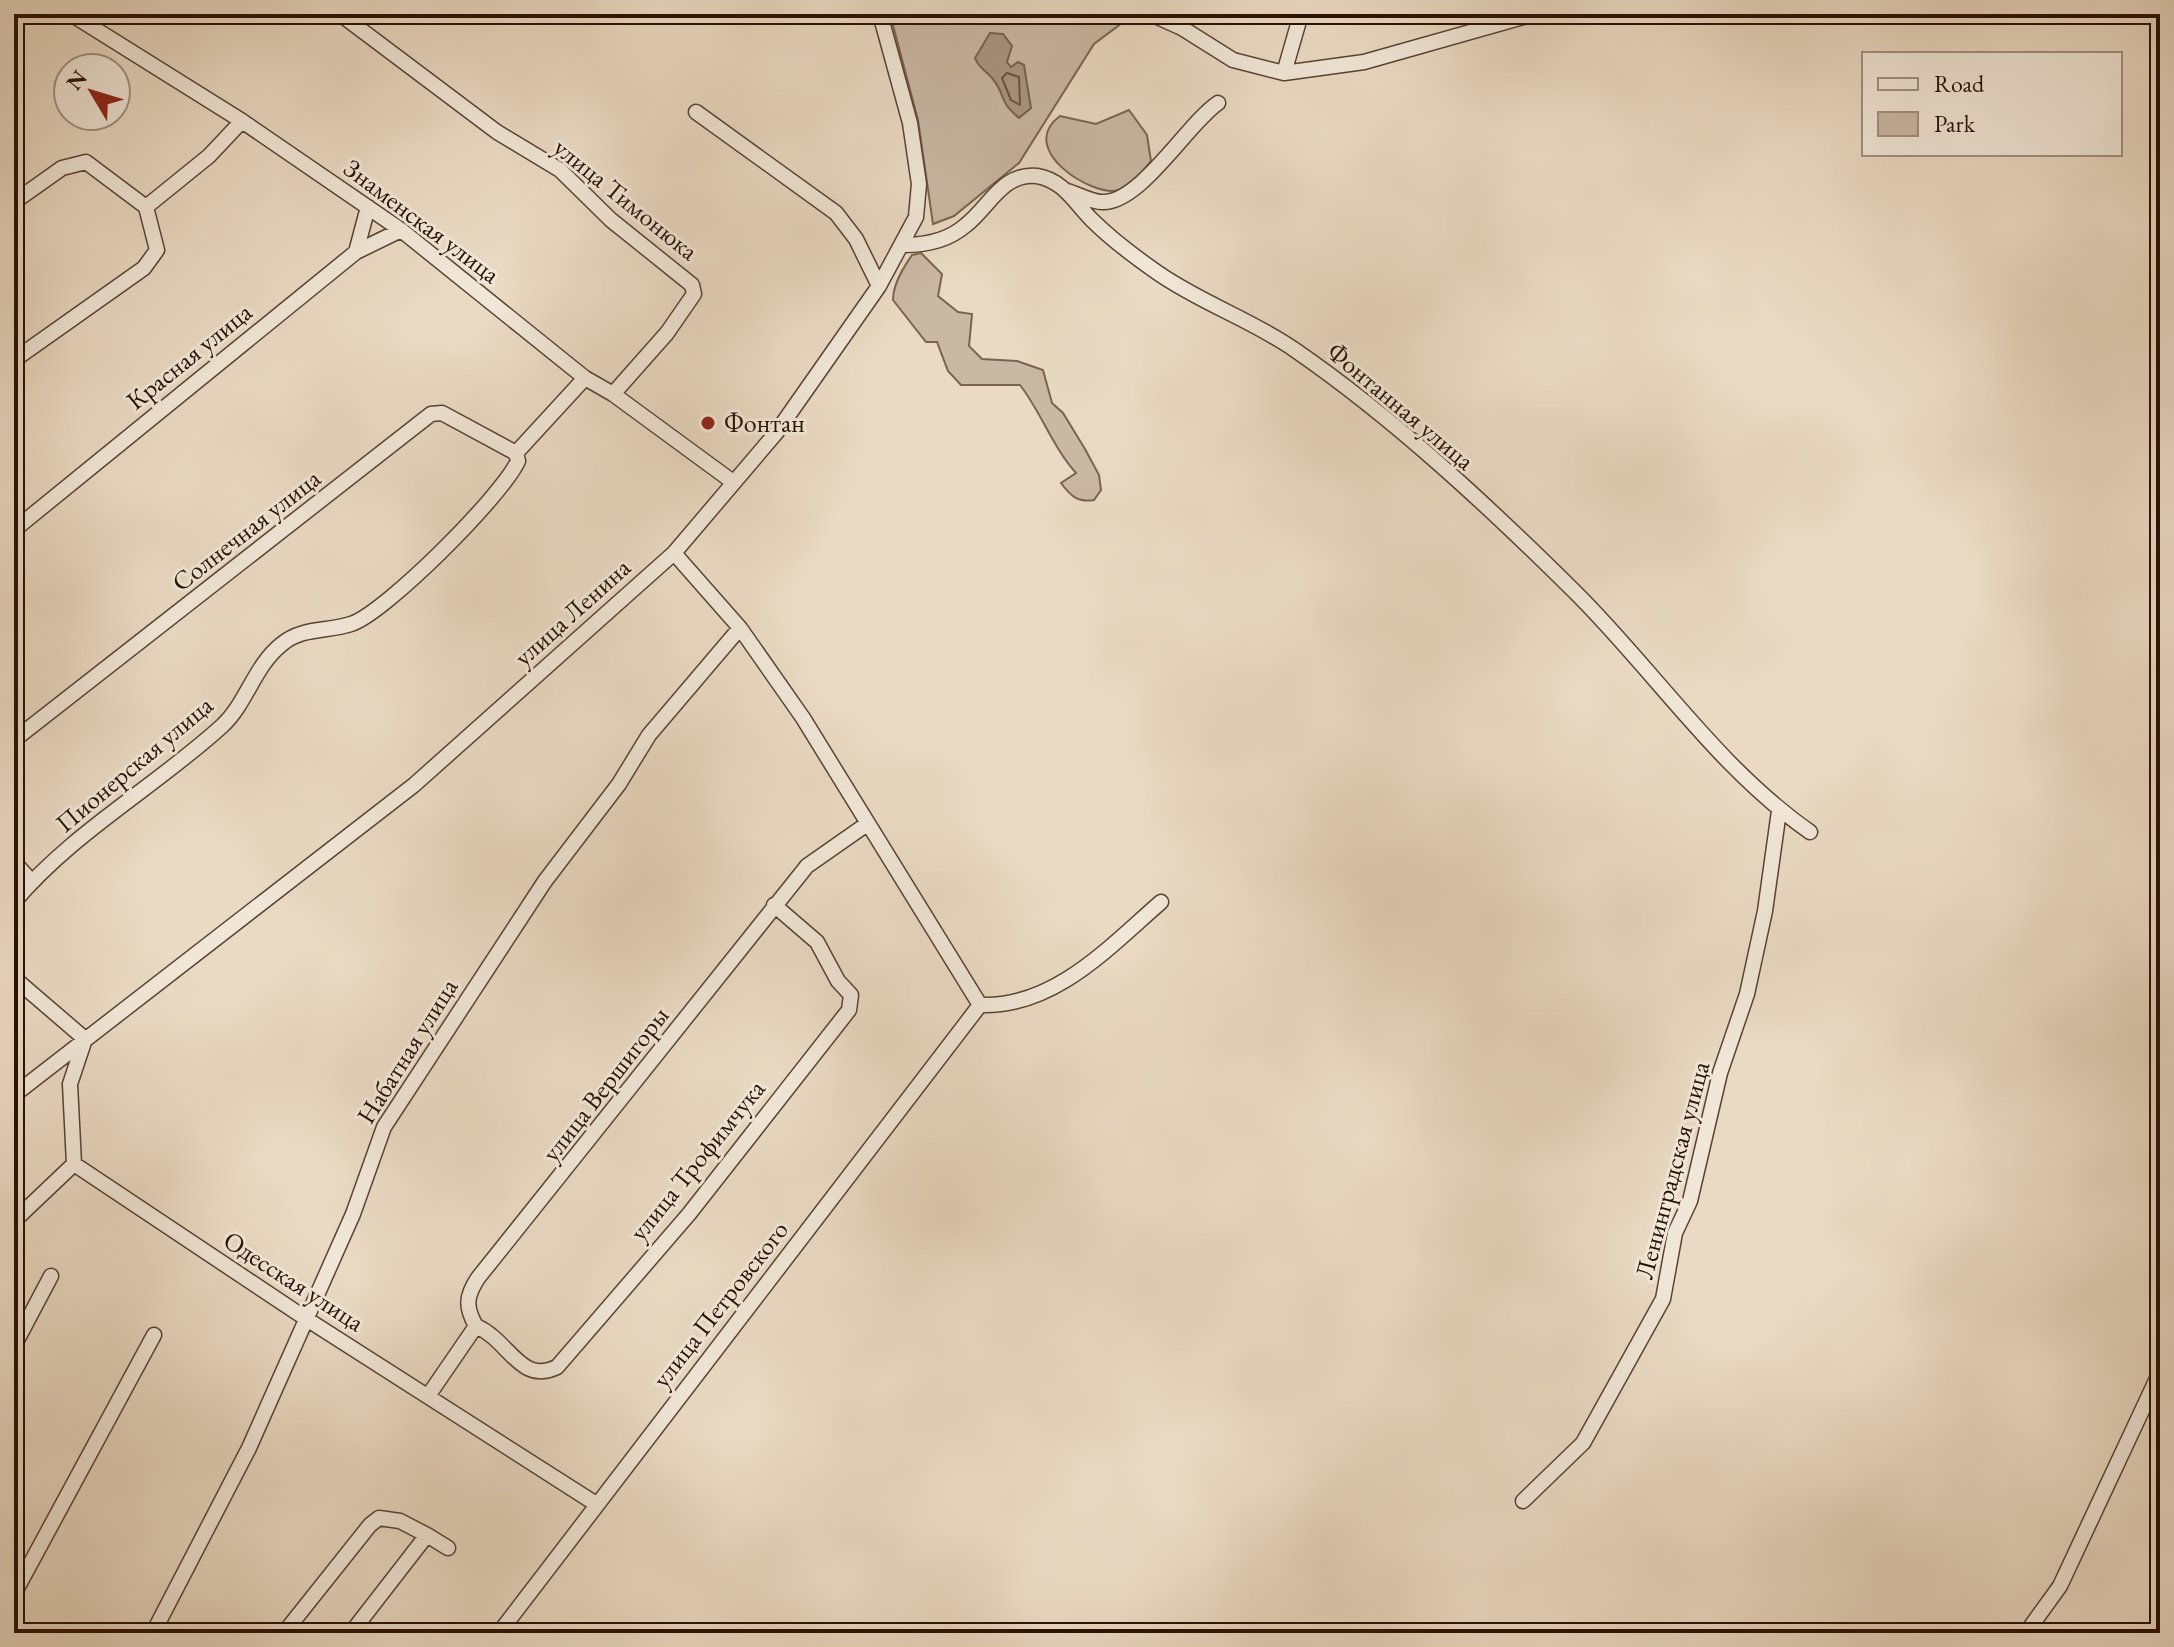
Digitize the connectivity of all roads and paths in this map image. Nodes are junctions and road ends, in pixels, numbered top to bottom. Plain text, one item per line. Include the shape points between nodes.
1 (23, 14) edge
2 (71, 14) edge
3 (340, 14) edge
4 (880, 14) edge
5 (1151, 14) edge
6 (1301, 14) edge
7 (1534, 14) edge
8 (14, 21) edge
9 (1284, 73) junction
10 (1218, 103) dead end
11 (696, 112) dead end
12 (242, 121) junction
13 (1067, 190) junction
14 (14, 202) edge
15 (1103, 203) junction
16 (146, 207) junction
17 (368, 207) junction
18 (1087, 214) junction
19 (401, 230) junction
20 (904, 245) junction
21 (356, 252) junction
22 (879, 286) junction
23 (14, 360) edge
24 (585, 378) junction
25 (613, 394) junction
26 (516, 453) junction
27 (733, 482) junction
28 (14, 530) edge
29 (674, 553) junction
30 (740, 628) junction
31 (14, 740) edge
32 (1779, 811) junction
33 (867, 824) junction
34 (1810, 832) dead end
35 (14, 862) edge
36 (31, 881) junction
37 (14, 902) edge
38 (1161, 902) dead end
39 (774, 905) junction
40 (14, 978) edge
41 (980, 1005) junction
42 (85, 1039) junction
43 (14, 1095) edge
44 (74, 1164) junction
45 (14, 1221) edge
46 (51, 1276) dead end
47 (305, 1318) junction
48 (476, 1326) junction
49 (154, 1335) dead end
50 (14, 1346) edge
51 (2160, 1372) edge
52 (428, 1396) junction
53 (1523, 1501) dead end
54 (596, 1504) junction
55 (427, 1535) junction
56 (448, 1548) dead end
57 (14, 1594) edge
58 (153, 1633) edge
59 (284, 1633) edge
60 (351, 1633) edge
61 (499, 1633) edge
62 (2026, 1633) edge

1 - 8 street
2 - 12 street, Знаменская улица
3 - 25 street, улица Тимонюка via 497,132 560,170 611,220 692,285 694,294 667,333
4 - 20 street, улица Ленина via 910,123 919,184 916,217
5 - 9 street via 1233,60
6 - 9 street
7 - 9 street via 1364,62
10 - 15 street via 1143,180
11 - 22 street via 836,213 856,239
12 - 16 street via 209,156
12 - 17 street, Знаменская улица
13 - 15 street
13 - 18 street, Фонтанная улица
13 - 20 street via 1049,178 1022,177 1001,188 965,227 924,245
14 - 16 street via 62,168 86,162
15 - 18 street
16 - 23 street via 156,238 152,259
17 - 19 street, Знаменская улица
17 - 21 street
18 - 32 street, Фонтанная улица via 1161,275 1292,348 1420,451 1574,591
19 - 21 street, Красная улица
19 - 24 street, Знаменская улица
20 - 22 street, улица Ленина
21 - 28 street, Красная улица
22 - 27 street, улица Ленина via 776,433
24 - 25 street, Знаменская улица
24 - 26 street, Пионерская улица
25 - 27 street, Знаменская улица
26 - 31 street, Солнечная улица via 442,413 431,414
26 - 36 street, Пионерская улица via 511,476 480,515 374,611 351,624 298,633 283,643 260,667 226,722
27 - 29 street, улица Ленина
29 - 30 street
29 - 42 street, улица Ленина via 414,785
30 - 33 street
30 - 47 street, Набатная улица via 649,735 545,881 384,1127 353,1214
32 - 34 street, Фонтанная улица
32 - 53 street, Ленинградская улица via 1747,994 1720,1073 1690,1201 1675,1233 1663,1299 1583,1443
33 - 39 street, улица Вершигоры via 807,866
33 - 41 street
35 - 36 street
36 - 37 street, Пионерская улица
38 - 41 street via 1106,950 1039,996 1004,1006
39 - 48 street, улица Вершигоры via 478,1278 467,1305
39 - 48 street, улица Трофимчука via 826,953 838,981 851,995 849,1010 689,1214 557,1367 540,1373 527,1370 498,1337
40 - 42 street
41 - 54 street, улица Петровского
42 - 43 street, улица Ленина
42 - 44 street via 70,1084
44 - 45 street
44 - 47 street, Одесская улица
46 - 50 street
47 - 52 street, Одесская улица
47 - 58 street, Набатная улица via 243,1461
48 - 52 street
49 - 57 street
51 - 62 street via 2060,1586
52 - 54 street, Одесская улица
54 - 61 street, улица Петровского
55 - 56 street
55 - 59 street via 400,1521 379,1518
55 - 60 street

